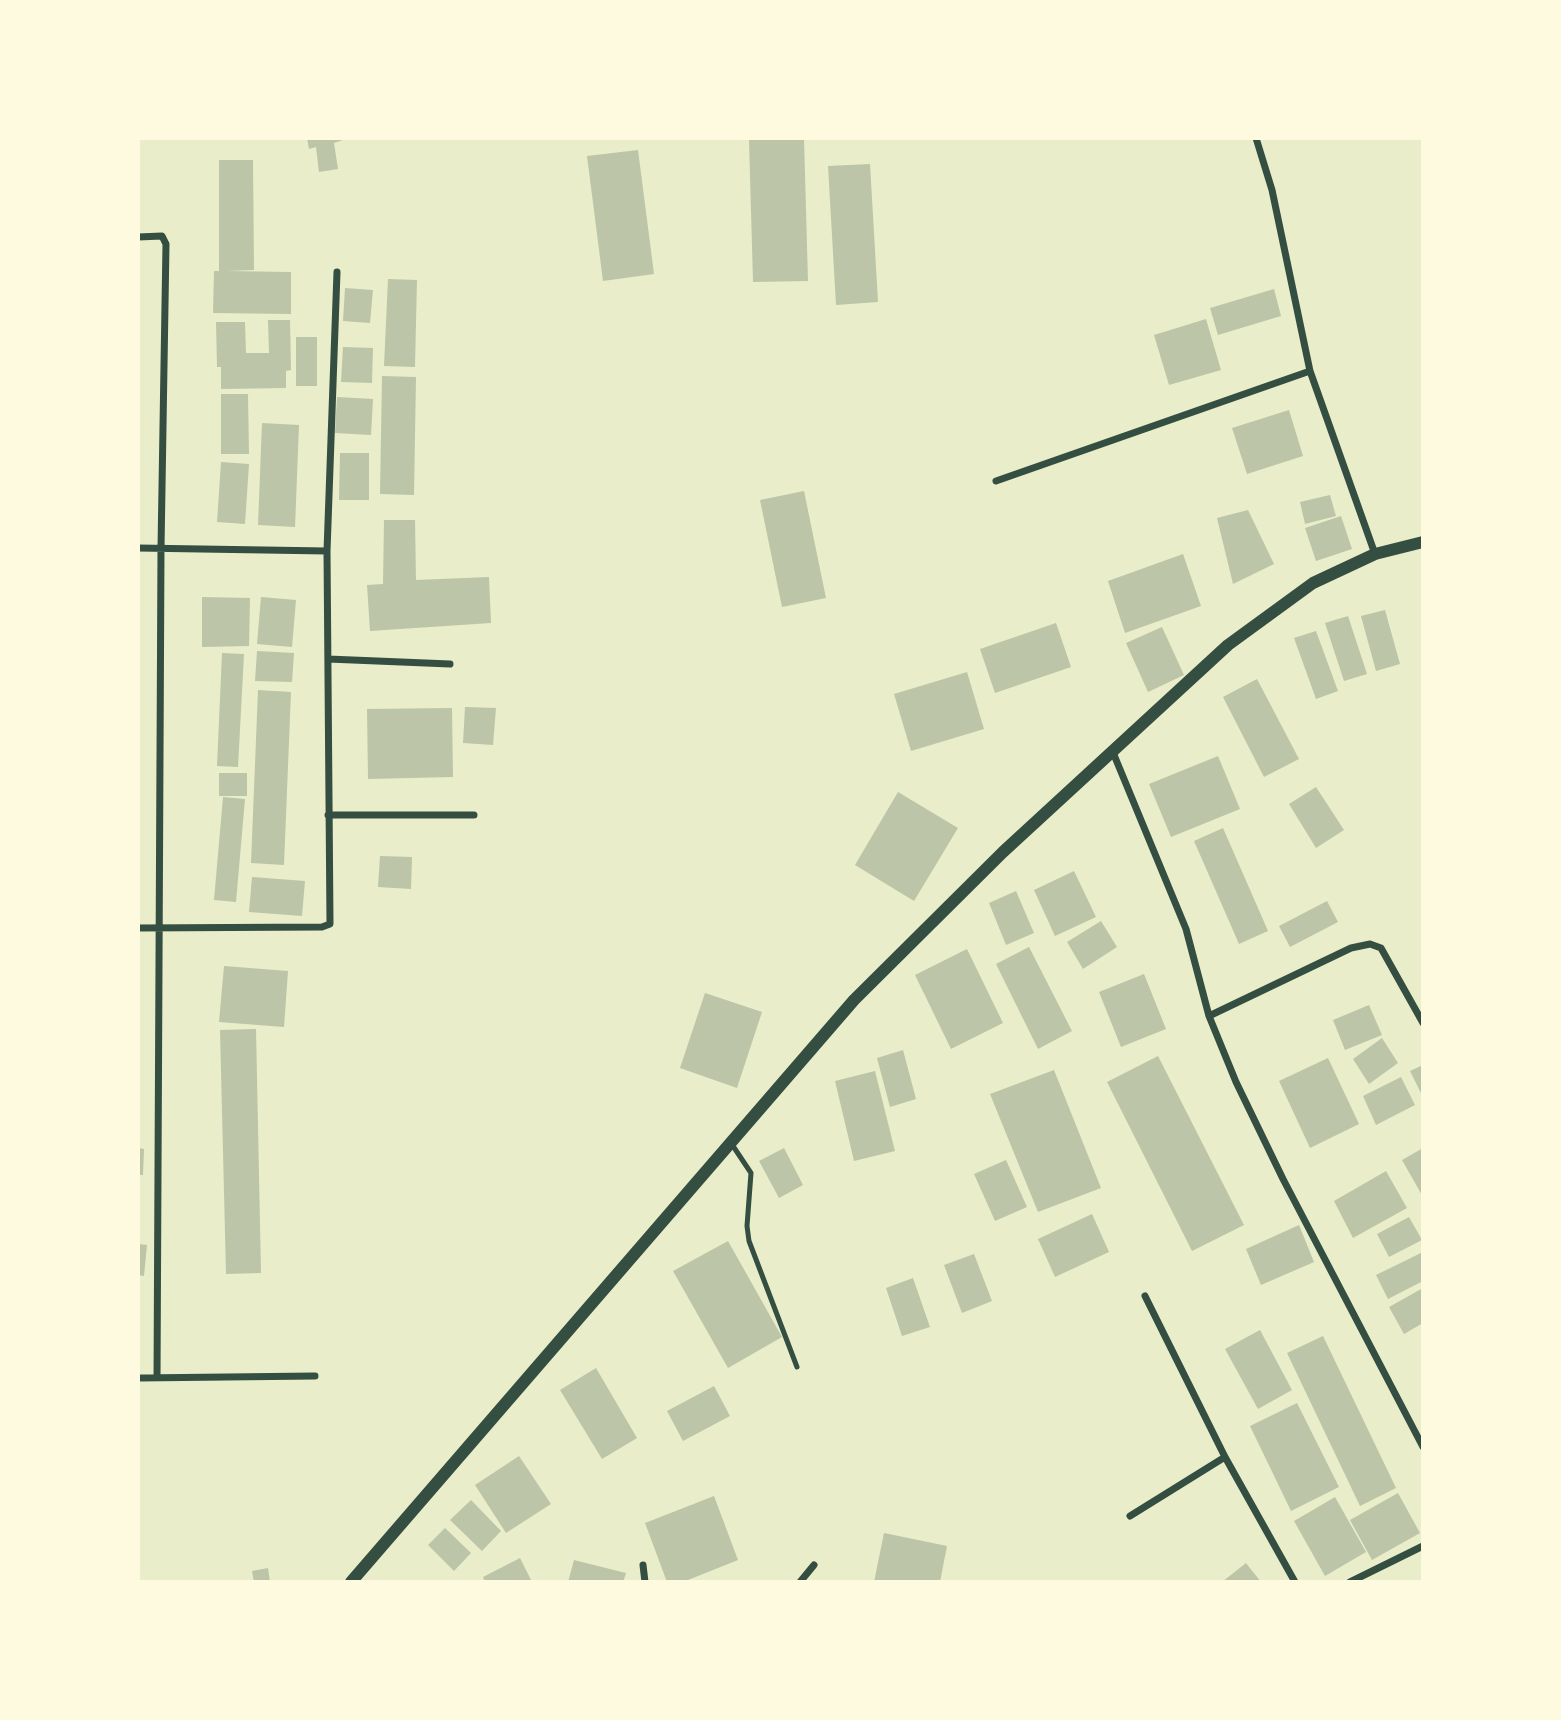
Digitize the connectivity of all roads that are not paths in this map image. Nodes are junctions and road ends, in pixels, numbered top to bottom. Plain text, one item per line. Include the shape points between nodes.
1 (1256, 138) edge
2 (138, 237) edge
3 (337, 272) dead end
4 (1310, 371) junction
5 (996, 481) dead end
6 (1423, 542) edge
7 (138, 548) edge
8 (161, 548) junction
9 (327, 551) junction
10 (1375, 554) junction
11 (328, 659) junction
12 (450, 664) dead end
13 (1112, 750) junction
14 (474, 815) dead end
15 (328, 816) junction
16 (159, 927) junction
17 (138, 928) edge
18 (1209, 1016) junction
19 (1423, 1023) edge
20 (731, 1143) junction
21 (1145, 1296) dead end
22 (797, 1367) dead end
23 (315, 1376) dead end
24 (138, 1378) edge
25 (156, 1378) junction
26 (1423, 1447) edge
27 (1225, 1457) junction
28 (1130, 1516) dead end
29 (1423, 1546) edge
30 (814, 1564) dead end
31 (643, 1565) dead end
32 (351, 1582) edge
33 (645, 1582) edge
34 (800, 1582) edge
35 (1295, 1582) edge
36 (1350, 1582) edge

1 - 4 street via 1272,191
2 - 8 street via 162,236 166,244
3 - 9 street
4 - 5 street
4 - 10 street
6 - 10 street
7 - 8 street
8 - 9 street
8 - 16 street
9 - 11 street
10 - 13 street via 1313,583 1239,637
11 - 12 street
11 - 15 street
13 - 18 street via 1186,929
13 - 20 street via 854,1000
14 - 15 street
15 - 16 street via 327,926
16 - 17 street
16 - 25 street
18 - 19 street via 1351,948 1370,944 1381,948
18 - 26 street via 1283,1179
20 - 22 lane via 751,1173 749,1241
20 - 32 street
21 - 27 street
23 - 25 street
24 - 25 street
27 - 28 street
27 - 35 street
29 - 36 street
30 - 34 street
31 - 33 street

